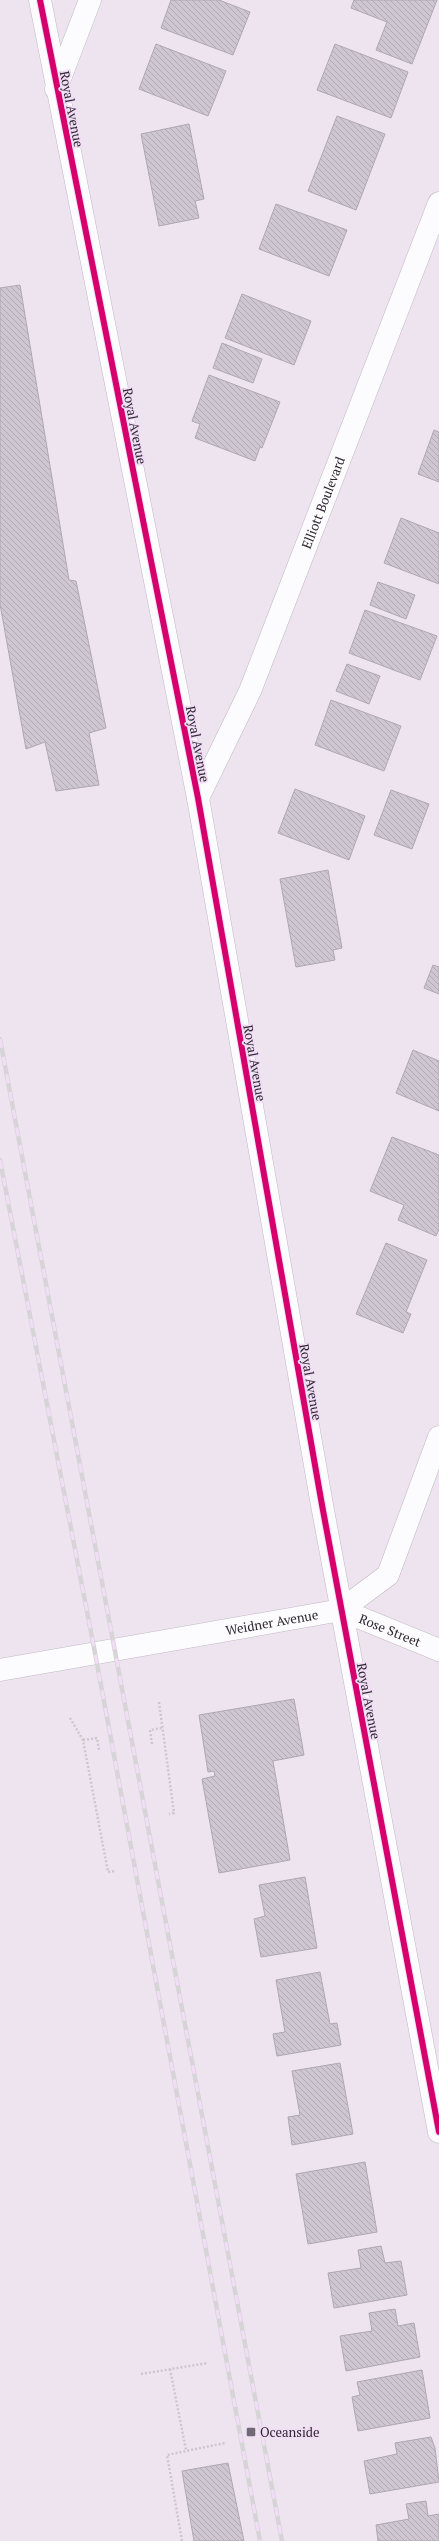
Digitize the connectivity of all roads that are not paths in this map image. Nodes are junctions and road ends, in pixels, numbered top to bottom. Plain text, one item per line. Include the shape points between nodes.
1 (40, 0) edge
2 (90, 0) edge
3 (56, 89) junction
4 (439, 203) edge
5 (198, 798) junction
6 (439, 1437) edge
7 (341, 1610) junction
8 (439, 1650) edge
9 (0, 1670) edge
10 (439, 2132) edge

1 - 3 street, Royal Avenue
2 - 3 street
3 - 5 street, Royal Avenue
4 - 5 street, Elliott Boulevard via 250,691
5 - 7 street, Royal Avenue
6 - 7 street, Weidner Avenue via 388,1576
7 - 8 street, Rose Street
7 - 9 street, Weidner Avenue
7 - 10 street, Royal Avenue

